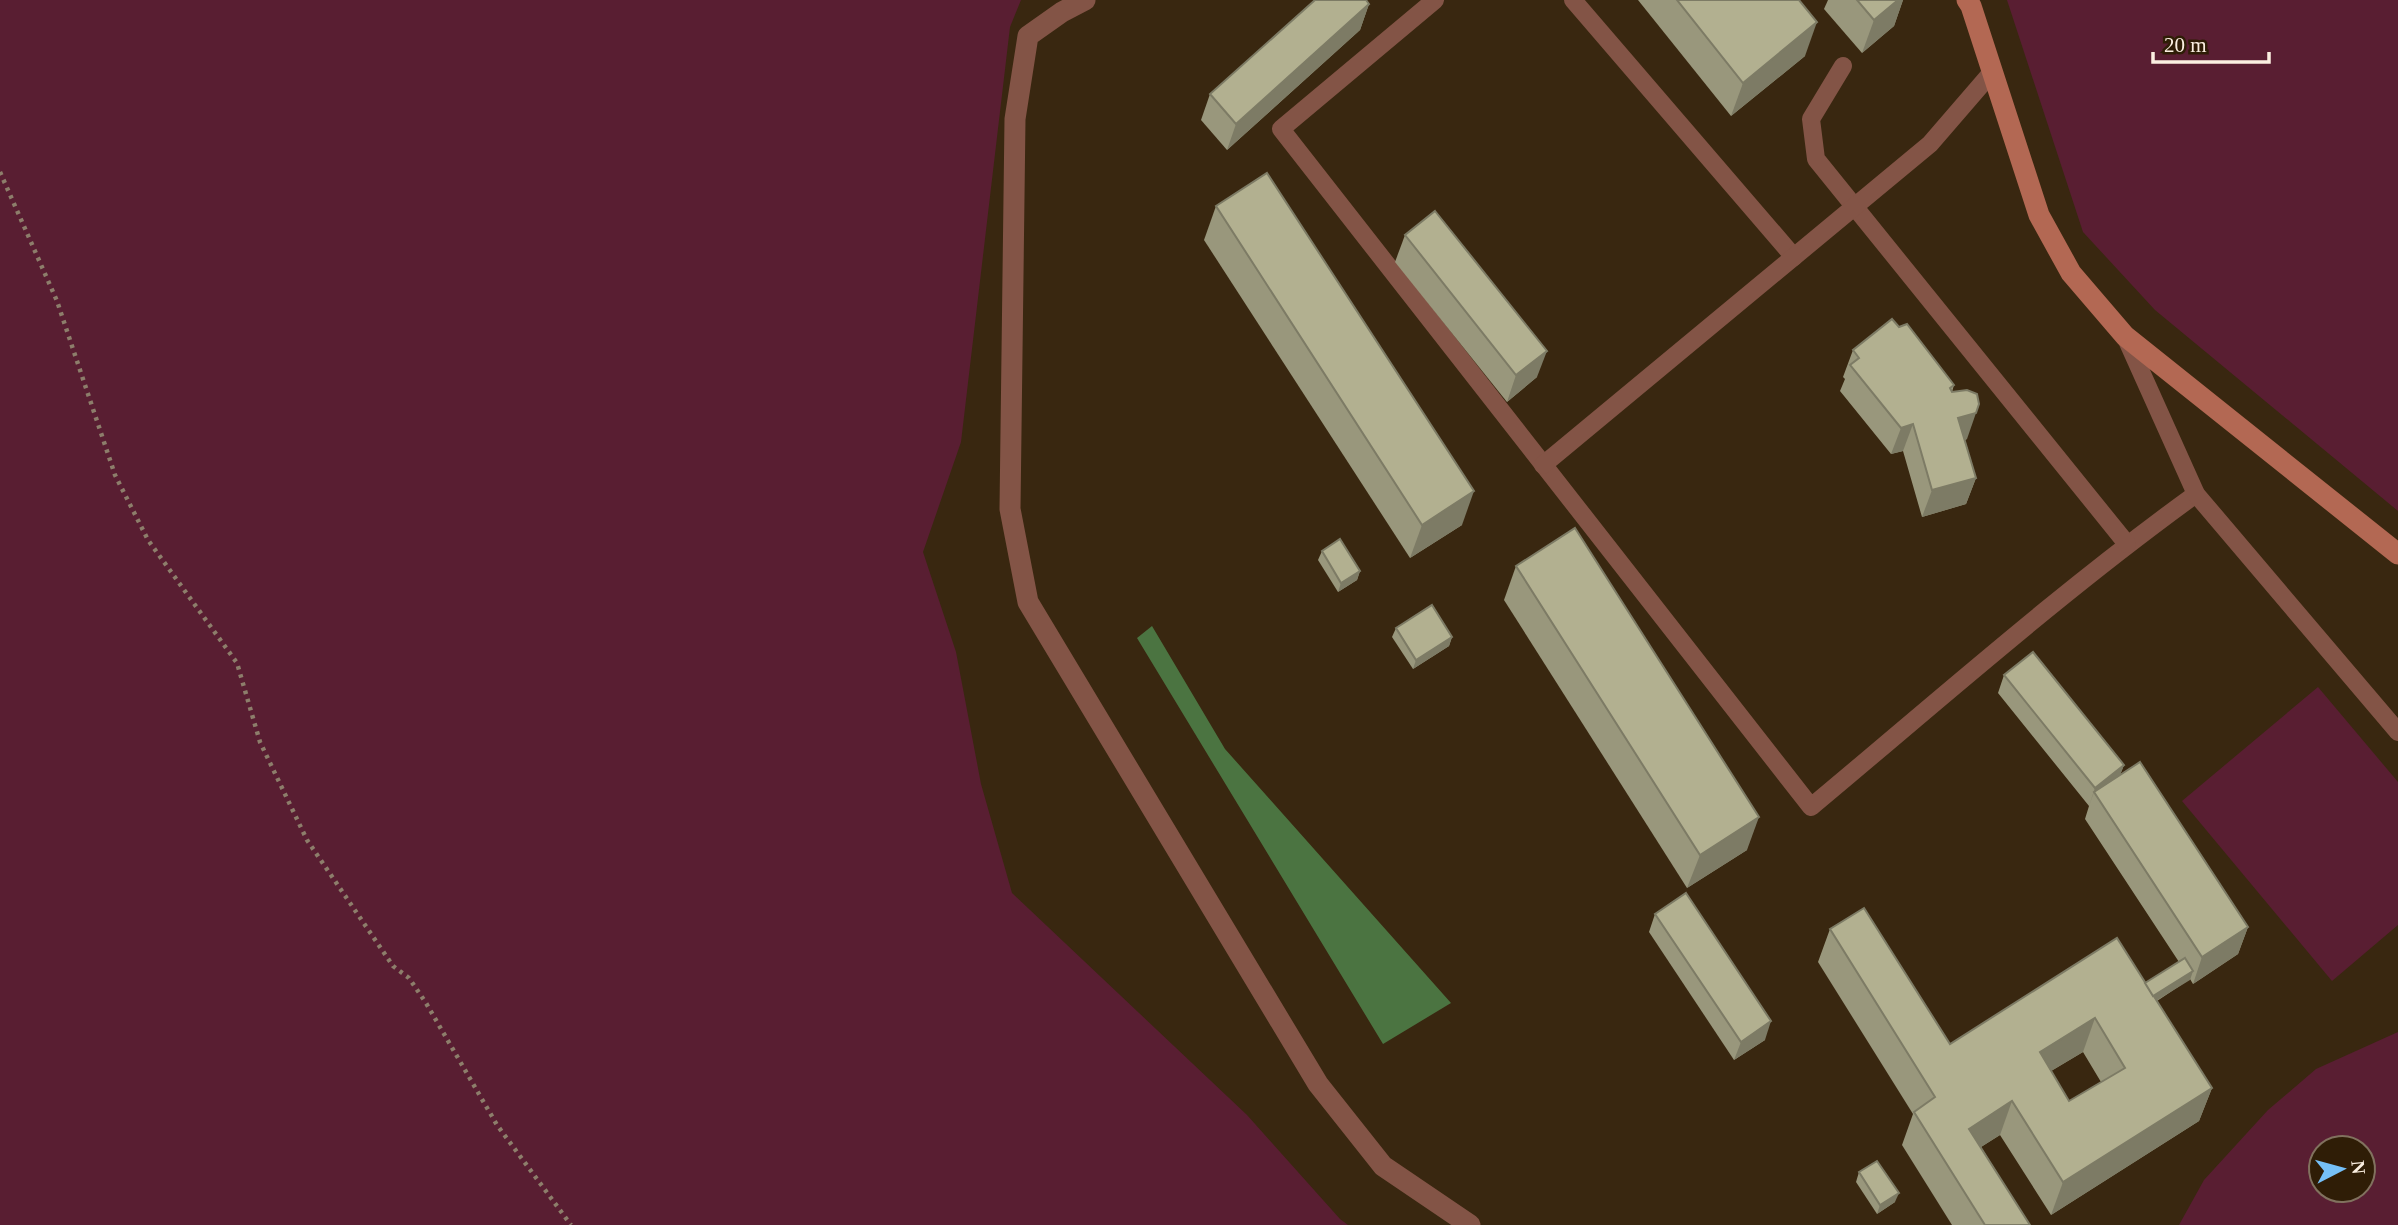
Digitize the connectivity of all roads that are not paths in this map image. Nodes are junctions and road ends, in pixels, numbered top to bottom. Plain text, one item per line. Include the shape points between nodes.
1 (1085, 0) edge
2 (1434, 0) edge
3 (1573, 0) edge
4 (1967, 0) edge
5 (1843, 66) dead end
6 (1993, 71) junction
7 (1855, 206) junction
8 (1794, 257) junction
9 (2125, 335) junction
10 (1543, 465) junction
11 (2196, 494) junction
12 (2127, 544) junction
13 (2398, 554) edge
14 (2398, 732) edge
15 (1470, 1225) edge

1 - 15 street via 1028,36 1015,119 1010,509 1028,602 1318,1084 1383,1166
2 - 10 lane via 1281,129
3 - 8 lane
4 - 6 street
5 - 7 lane via 1811,120 1816,159
6 - 7 lane via 1930,144
6 - 9 street via 2039,215 2071,273
7 - 8 lane
7 - 12 lane
8 - 10 lane
9 - 11 lane
9 - 13 street
10 - 12 lane via 1811,807
11 - 12 lane
11 - 14 lane

